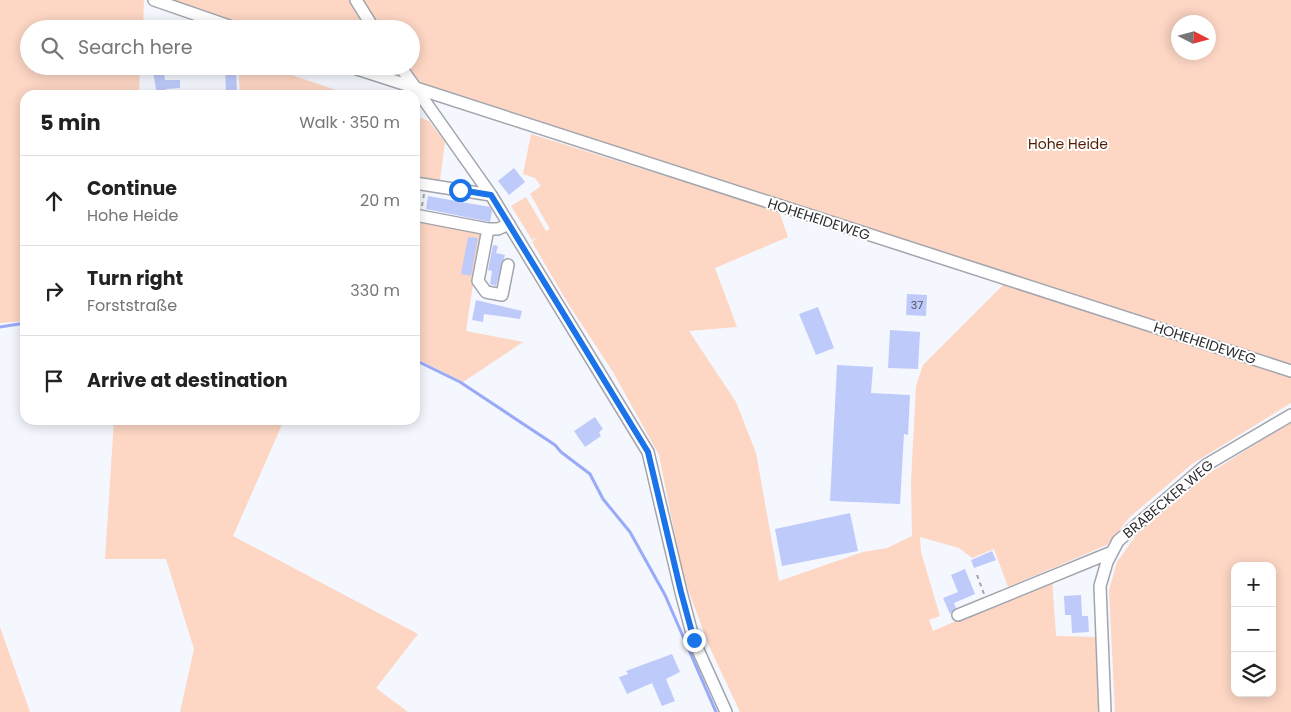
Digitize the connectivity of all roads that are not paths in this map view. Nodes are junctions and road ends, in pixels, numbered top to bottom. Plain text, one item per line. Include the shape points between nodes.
1 (154, 0) edge
2 (356, 0) edge
3 (212, 20) edge
4 (368, 20) edge
5 (374, 75) edge
6 (406, 75) edge
7 (416, 90) joint
8 (420, 91) edge
9 (420, 96) edge
10 (420, 184) edge
11 (491, 195) junction
12 (420, 215) edge
13 (508, 224) junction
14 (488, 229) junction
15 (508, 265) dead end
16 (1291, 371) edge
17 (1291, 415) edge
18 (1112, 552) junction
19 (958, 615) dead end
20 (726, 712) edge
21 (1105, 712) edge

1 - 3 street
2 - 4 street
5 - 7 street, HOHEHEIDEWEG
6 - 7 street
8 - 16 street, HOHEHEIDEWEG
9 - 11 street
10 - 11 street
11 - 13 street
12 - 14 street
13 - 14 street
13 - 20 street via 648,452 694,640
14 - 15 street via 478,281 486,292 502,294
17 - 18 street, BRABECKER WEG via 1206,465 1118,541
18 - 19 street
18 - 21 street, BRABECKER WEG via 1100,586

